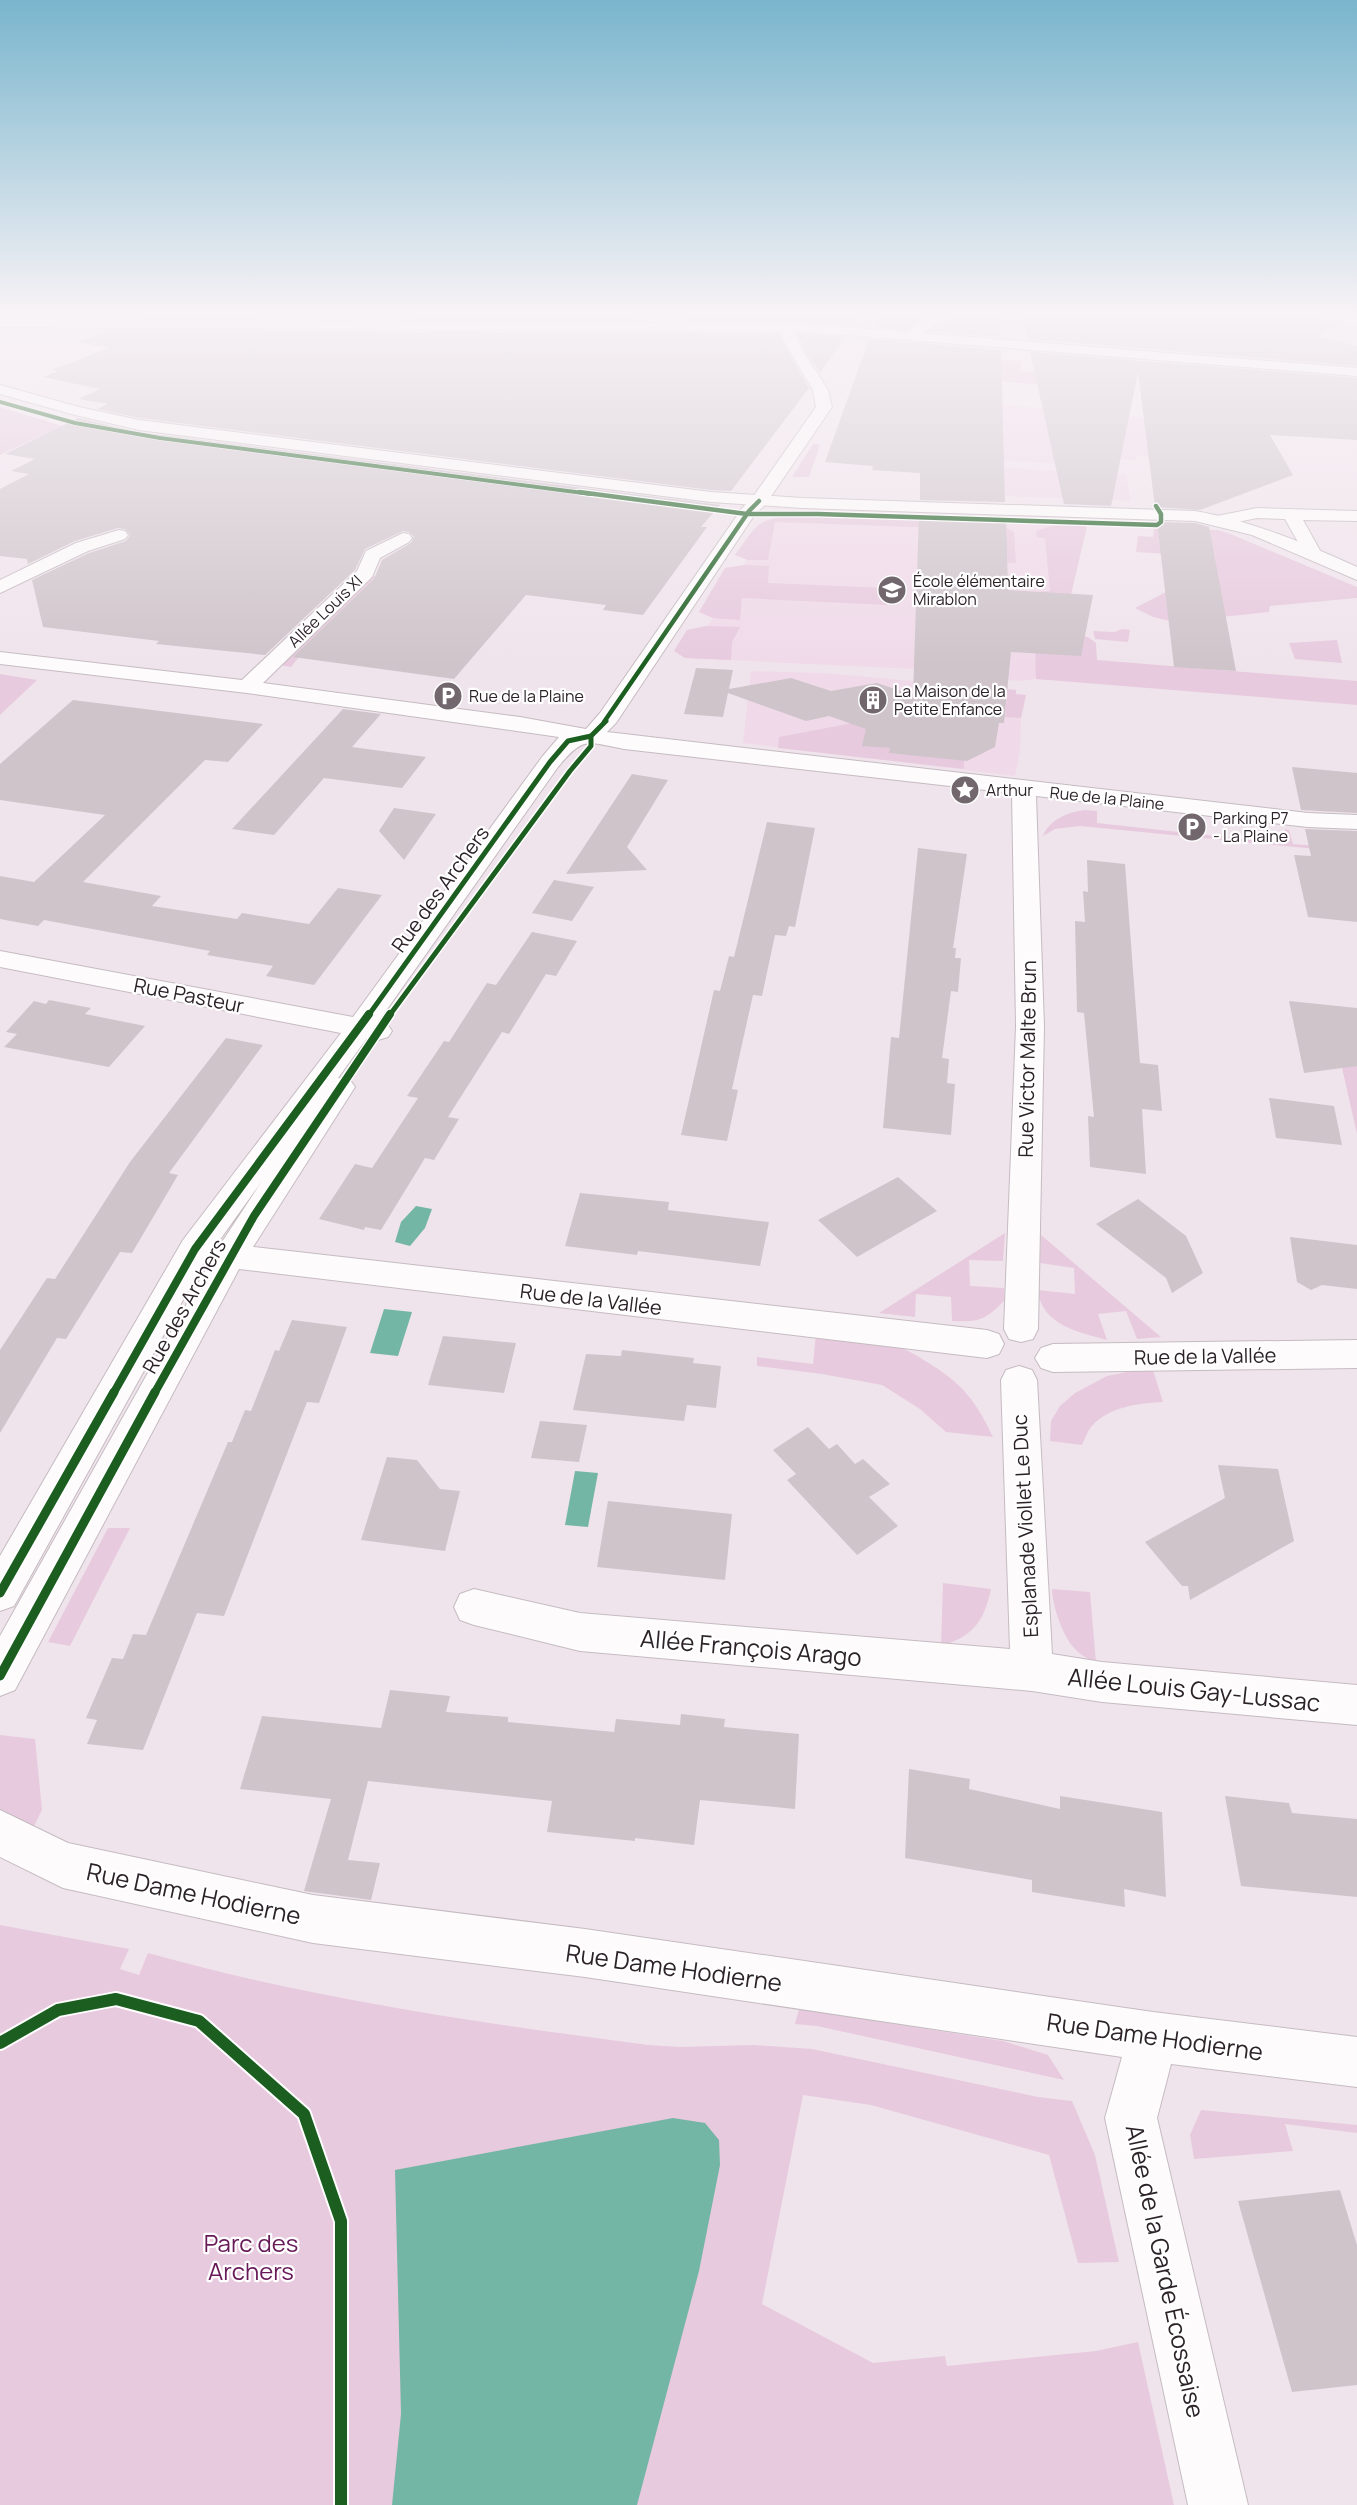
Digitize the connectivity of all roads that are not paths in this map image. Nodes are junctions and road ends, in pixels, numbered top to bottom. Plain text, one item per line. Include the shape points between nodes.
1 (197, 433) edge
2 (806, 433) edge
3 (759, 501) junction
4 (1357, 516) edge
5 (1293, 518) junction
6 (1223, 520) junction
7 (1253, 529) junction
8 (119, 535) dead end
9 (403, 538) dead end
10 (1313, 554) junction
11 (1357, 574) edge
12 (0, 587) edge
13 (0, 658) edge
14 (247, 687) junction
15 (591, 736) junction
16 (1024, 789) junction
17 (1357, 822) edge
18 (0, 959) edge
19 (368, 1029) junction
20 (195, 1249) junction
21 (230, 1256) junction
22 (1021, 1329) junction
23 (987, 1344) junction
24 (1357, 1354) edge
25 (1053, 1358) junction
26 (1018, 1380) junction
27 (0, 1593) edge
28 (474, 1607) dead end
29 (1032, 1671) junction
30 (0, 1676) edge
31 (1357, 1705) edge
32 (0, 1833) edge
33 (1153, 2037) junction
34 (1357, 2062) edge
35 (1218, 2505) edge

1 - 3 street
2 - 3 street, Rue des Archers
3 - 6 street via 1161,514
3 - 15 street, Rue des Archers via 608,718
4 - 5 street
5 - 6 street via 1257,513
5 - 7 street
5 - 10 street
6 - 7 street
7 - 10 street
8 - 12 street via 82,546
9 - 14 street, Allée Louis XI via 372,555 365,573
10 - 11 street
13 - 14 street, Rue de la Plaine
14 - 15 street, Rue de la Plaine
15 - 16 street, Rue de la Plaine
15 - 19 street, Rue des Archers via 591,746
16 - 17 street, Rue de la Plaine
16 - 22 street, Rue Victor Malte Brun via 1030,1026
18 - 19 street, Rue Pasteur
19 - 20 street, Rue des Archers
19 - 21 street, Rue des Archers
20 - 21 street, Rue de la Vallée
20 - 27 street, Rue des Archers
21 - 23 street, Rue de la Vallée
21 - 30 street, Rue des Archers
22 - 23 street via 1000,1331
22 - 25 street via 1043,1339
23 - 26 street via 986,1353 996,1371
24 - 25 street, Rue de la Vallée
25 - 26 street via 1043,1376
26 - 29 street, Esplanade Viollet Le Duc
28 - 29 street, Allée François Arago via 580,1632
29 - 31 street, Allée Louis Gay-Lussac via 1102,1682
32 - 33 street, Rue Dame Hodierne via 63,1865 314,1919 585,1953
33 - 34 street, Rue Dame Hodierne
33 - 35 street, Allée de la Garde Écossaise via 1131,2118

